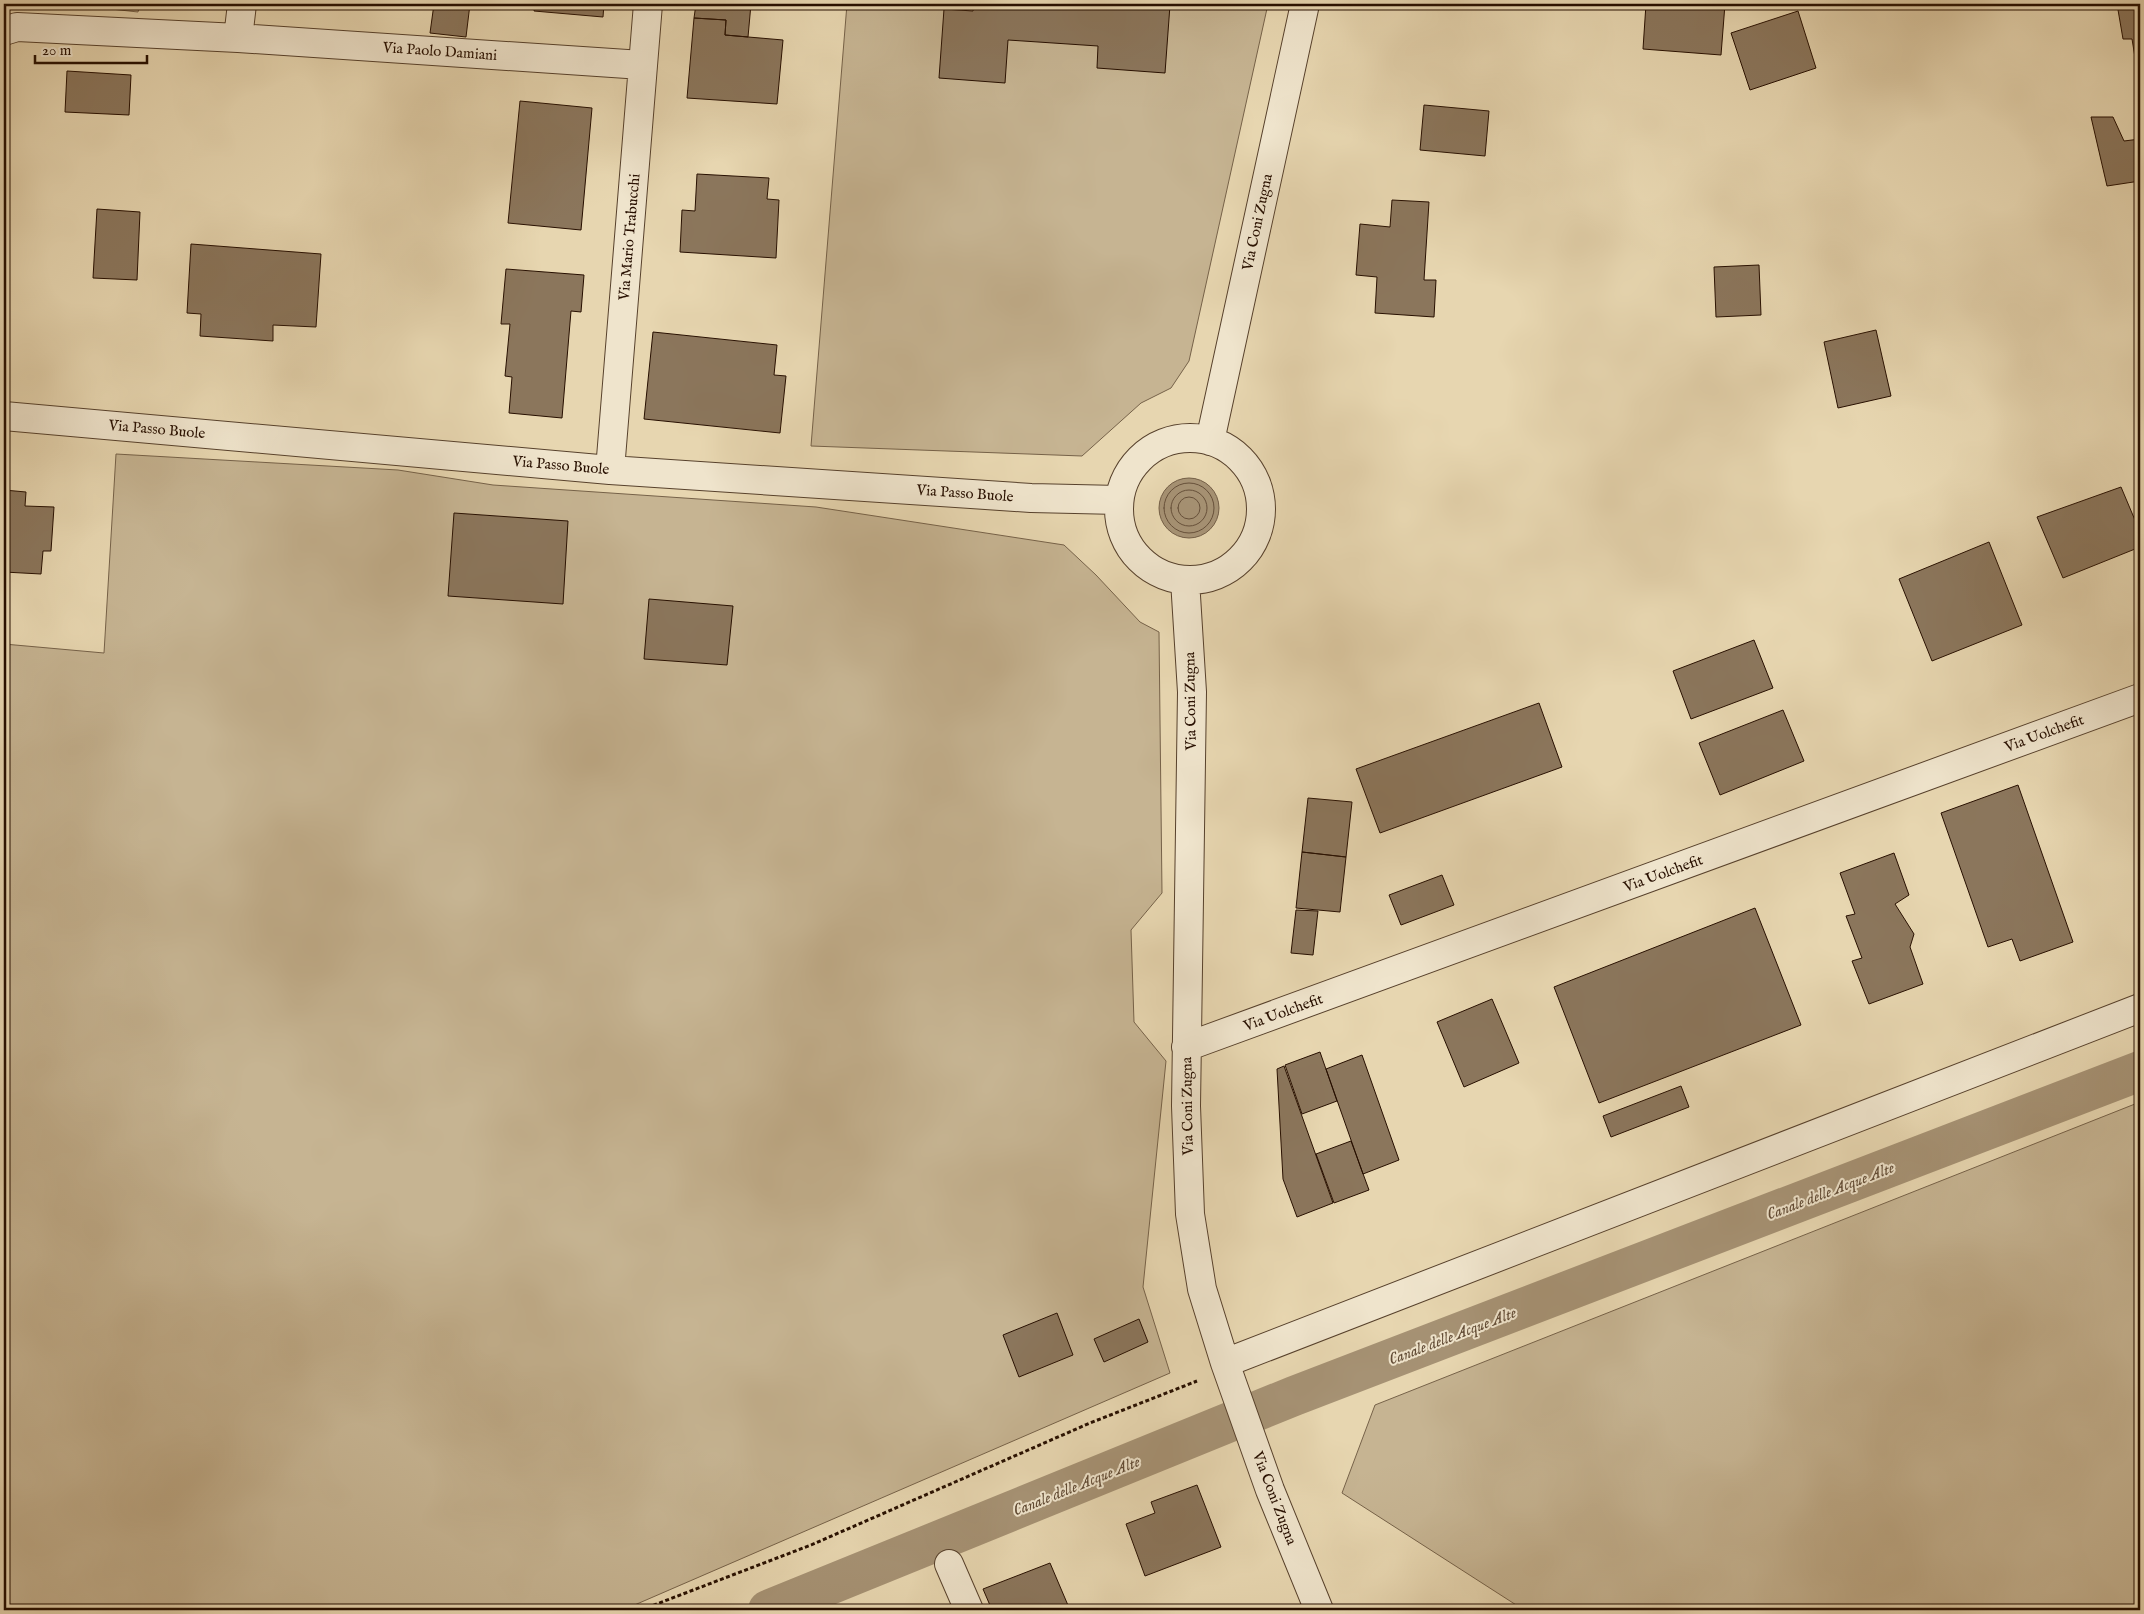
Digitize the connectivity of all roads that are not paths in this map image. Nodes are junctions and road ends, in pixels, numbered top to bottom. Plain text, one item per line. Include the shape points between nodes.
1 (242, 4) edge
2 (648, 4) edge
3 (1305, 4) edge
4 (4, 31) edge
5 (238, 38) junction
6 (642, 65) junction
7 (4, 416) edge
8 (1210, 441) junction
9 (610, 470) junction
10 (1119, 500) junction
11 (1184, 580) junction
12 (2140, 698) edge
13 (2140, 1008) edge
14 (1186, 1047) junction
15 (1225, 1363) junction
16 (950, 1564) dead end
17 (969, 1610) edge
18 (1319, 1610) edge

1 - 5 street
2 - 6 street, Via Mario Trabucchi
3 - 8 street, Via Coni Zugna
4 - 5 street, Via Paolo Damiani via 17,27
5 - 6 street, Via Paolo Damiani
6 - 9 street, Via Mario Trabucchi
7 - 9 street, Via Passo Buole
8 - 10 street via 1186,438 1162,444 1148,452 1126,477
8 - 11 street via 1231,451 1242,461 1258,487 1261,510 1257,533 1246,553 1229,569 1208,578
9 - 10 street, Via Passo Buole via 1031,498
10 - 11 street via 1120,523 1128,545 1142,563 1163,575
11 - 14 street, Via Coni Zugna via 1192,692
12 - 14 street, Via Uolchefit
13 - 15 street
14 - 15 street, Via Coni Zugna via 1190,1214 1202,1289
15 - 18 street, Via Coni Zugna via 1270,1490
16 - 17 street

